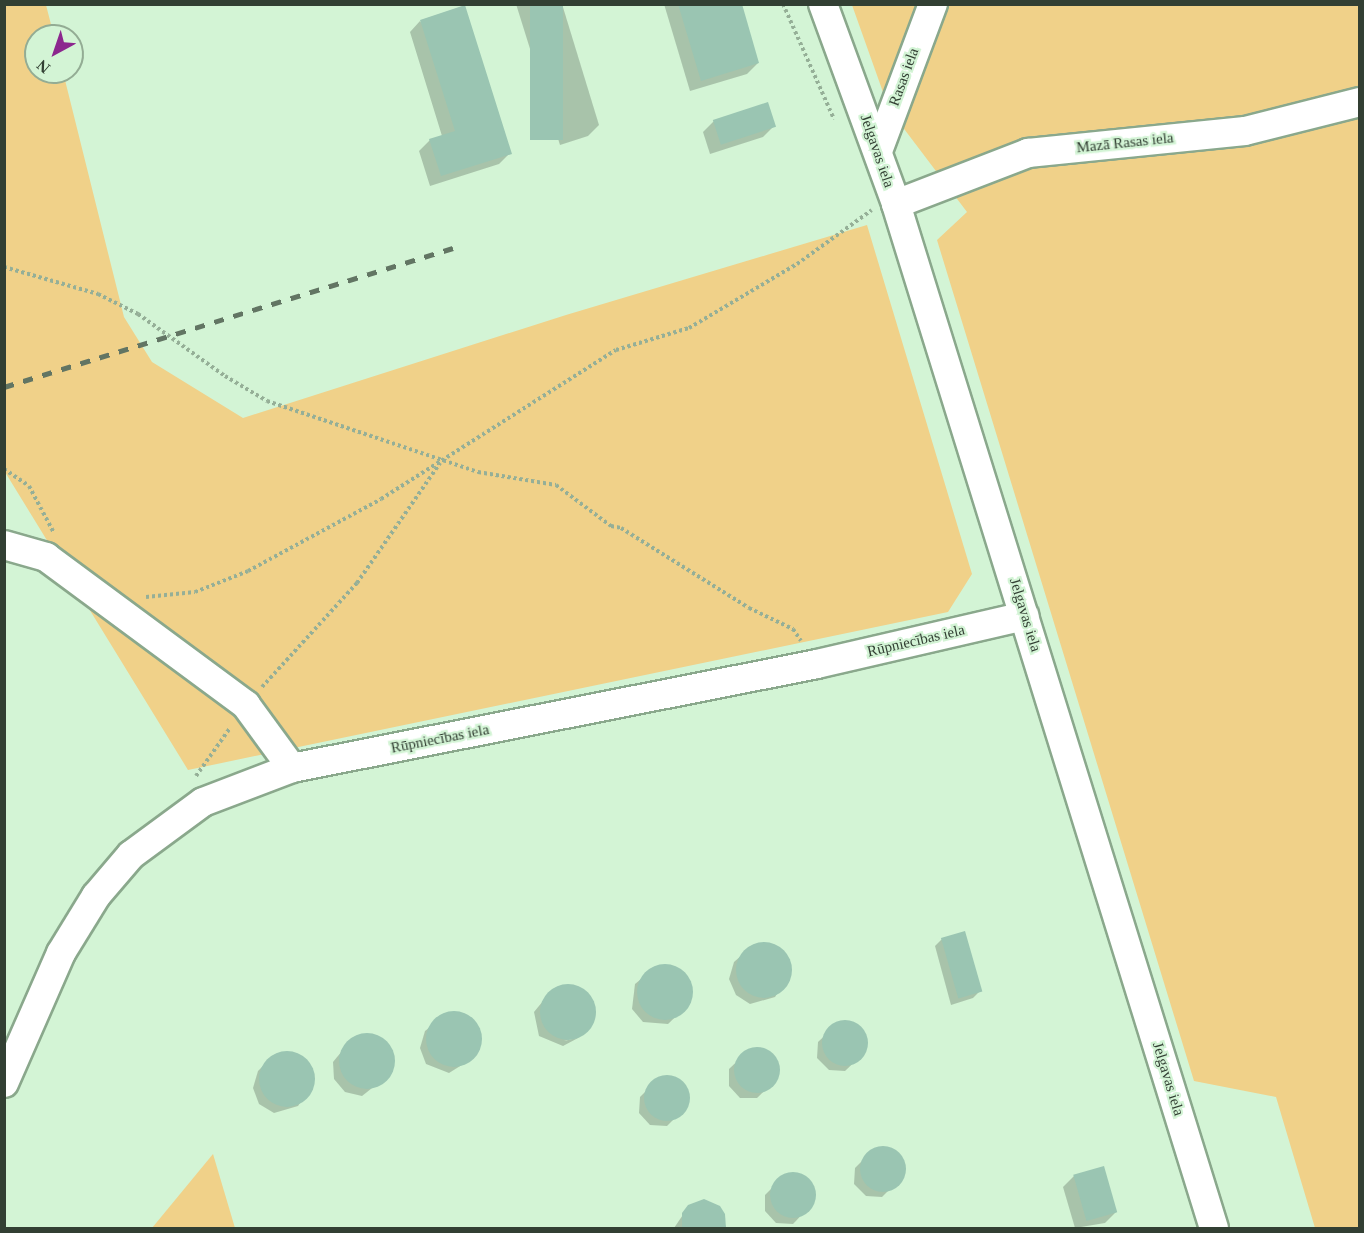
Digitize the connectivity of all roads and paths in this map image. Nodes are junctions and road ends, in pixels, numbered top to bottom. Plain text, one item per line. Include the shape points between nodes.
1 (783, 4) edge
2 (823, 4) edge
3 (933, 4) edge
4 (1359, 102) edge
5 (837, 126) dead end
6 (878, 151) junction
7 (896, 204) junction
8 (4, 267) edge
9 (442, 460) junction
10 (4, 469) edge
11 (4, 545) edge
12 (63, 568) junction
13 (108, 600) junction
14 (1025, 616) junction
15 (817, 664) junction
16 (246, 705) junction
17 (292, 768) junction
18 (203, 802) junction
19 (4, 1083) edge
20 (1214, 1228) edge

1 - 5 path
2 - 6 street, Jelgavas iela
3 - 6 street, Rasas iela
4 - 7 street, Mazā Rasas iela via 1245,131 1028,153
6 - 7 street, Jelgavas iela
7 - 9 path via 869,211 797,264 689,328 616,350
7 - 14 street, Jelgavas iela
8 - 9 path via 98,294 138,314 225,376 267,400
9 - 13 path via 381,499 248,571 195,592
9 - 15 path via 478,472 556,485 611,526 631,534 748,608 793,629
9 - 16 path via 357,583
10 - 12 path via 20,476 39,500 53,532 70,556
11 - 12 street via 46,557
12 - 13 street
13 - 16 street
14 - 15 street, Rūpniecības iela
14 - 20 street, Jelgavas iela
15 - 17 street, Rūpniecības iela
16 - 17 street
16 - 18 path via 194,780
17 - 18 street, Rūpniecības iela
18 - 19 street, Rūpniecības iela via 131,855 96,896 61,953

